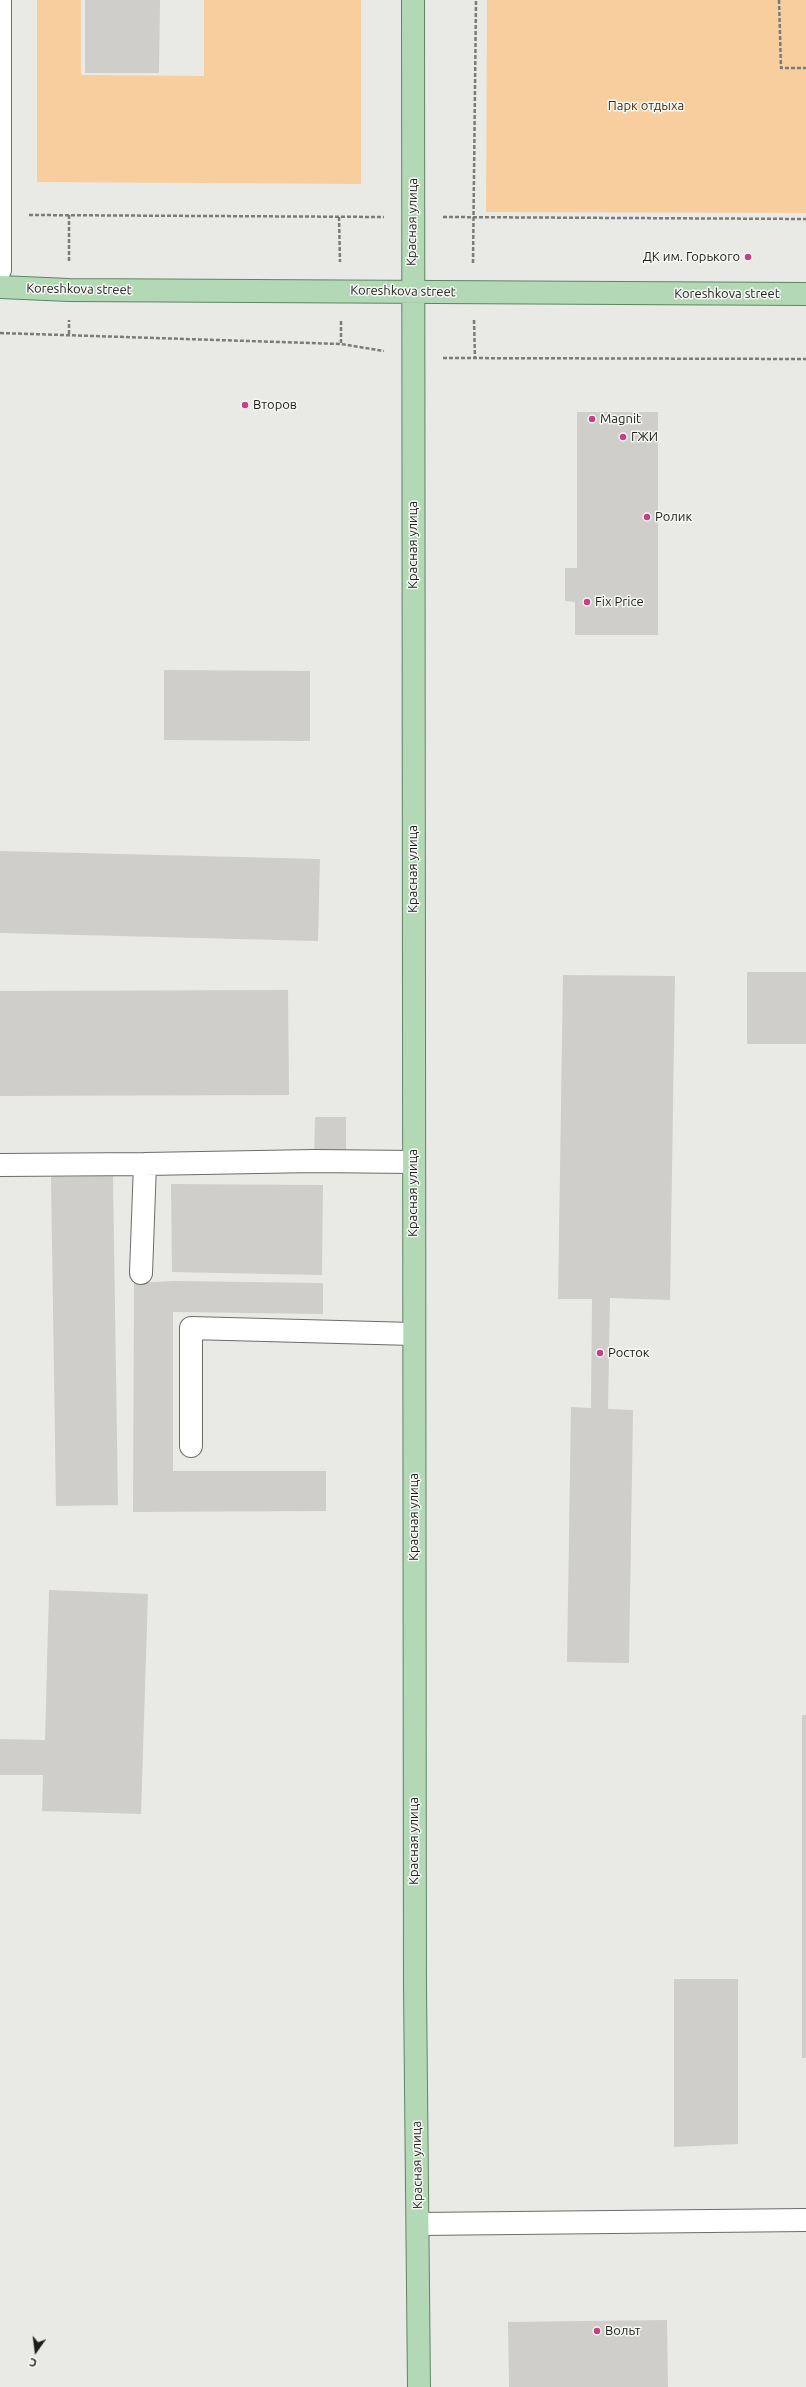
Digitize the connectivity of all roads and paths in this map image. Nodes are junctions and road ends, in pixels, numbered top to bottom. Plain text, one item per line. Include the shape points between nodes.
1 (0, 0) edge
2 (413, 0) edge
3 (476, 0) edge
4 (779, 0) edge
5 (806, 68) edge
6 (0, 270) edge
7 (0, 287) edge
8 (411, 291) junction
9 (472, 292) junction
10 (806, 294) edge
11 (0, 333) edge
12 (413, 356) junction
13 (475, 359) junction
14 (806, 359) edge
15 (413, 1162) junction
16 (145, 1164) junction
17 (0, 1165) edge
18 (141, 1273) dead end
19 (413, 1334) junction
20 (191, 1446) dead end
21 (806, 2220) edge
22 (418, 2224) junction
23 (419, 2387) edge

1 - 6 street
2 - 8 main road, Красная улица
3 - 9 path
4 - 5 path via 781,68
7 - 8 main road, Koreshkova street via 77,290
8 - 9 main road, Koreshkova street
8 - 12 main road, Красная улица
9 - 10 main road, Koreshkova street
9 - 13 path
11 - 12 path via 341,344
12 - 13 path
12 - 15 main road, Красная улица
13 - 14 path
15 - 16 street
15 - 19 main road, Красная улица
16 - 17 street
16 - 18 street
19 - 20 street via 191,1328
19 - 22 main road, Красная улица
21 - 22 street
22 - 23 main road, Красная улица

